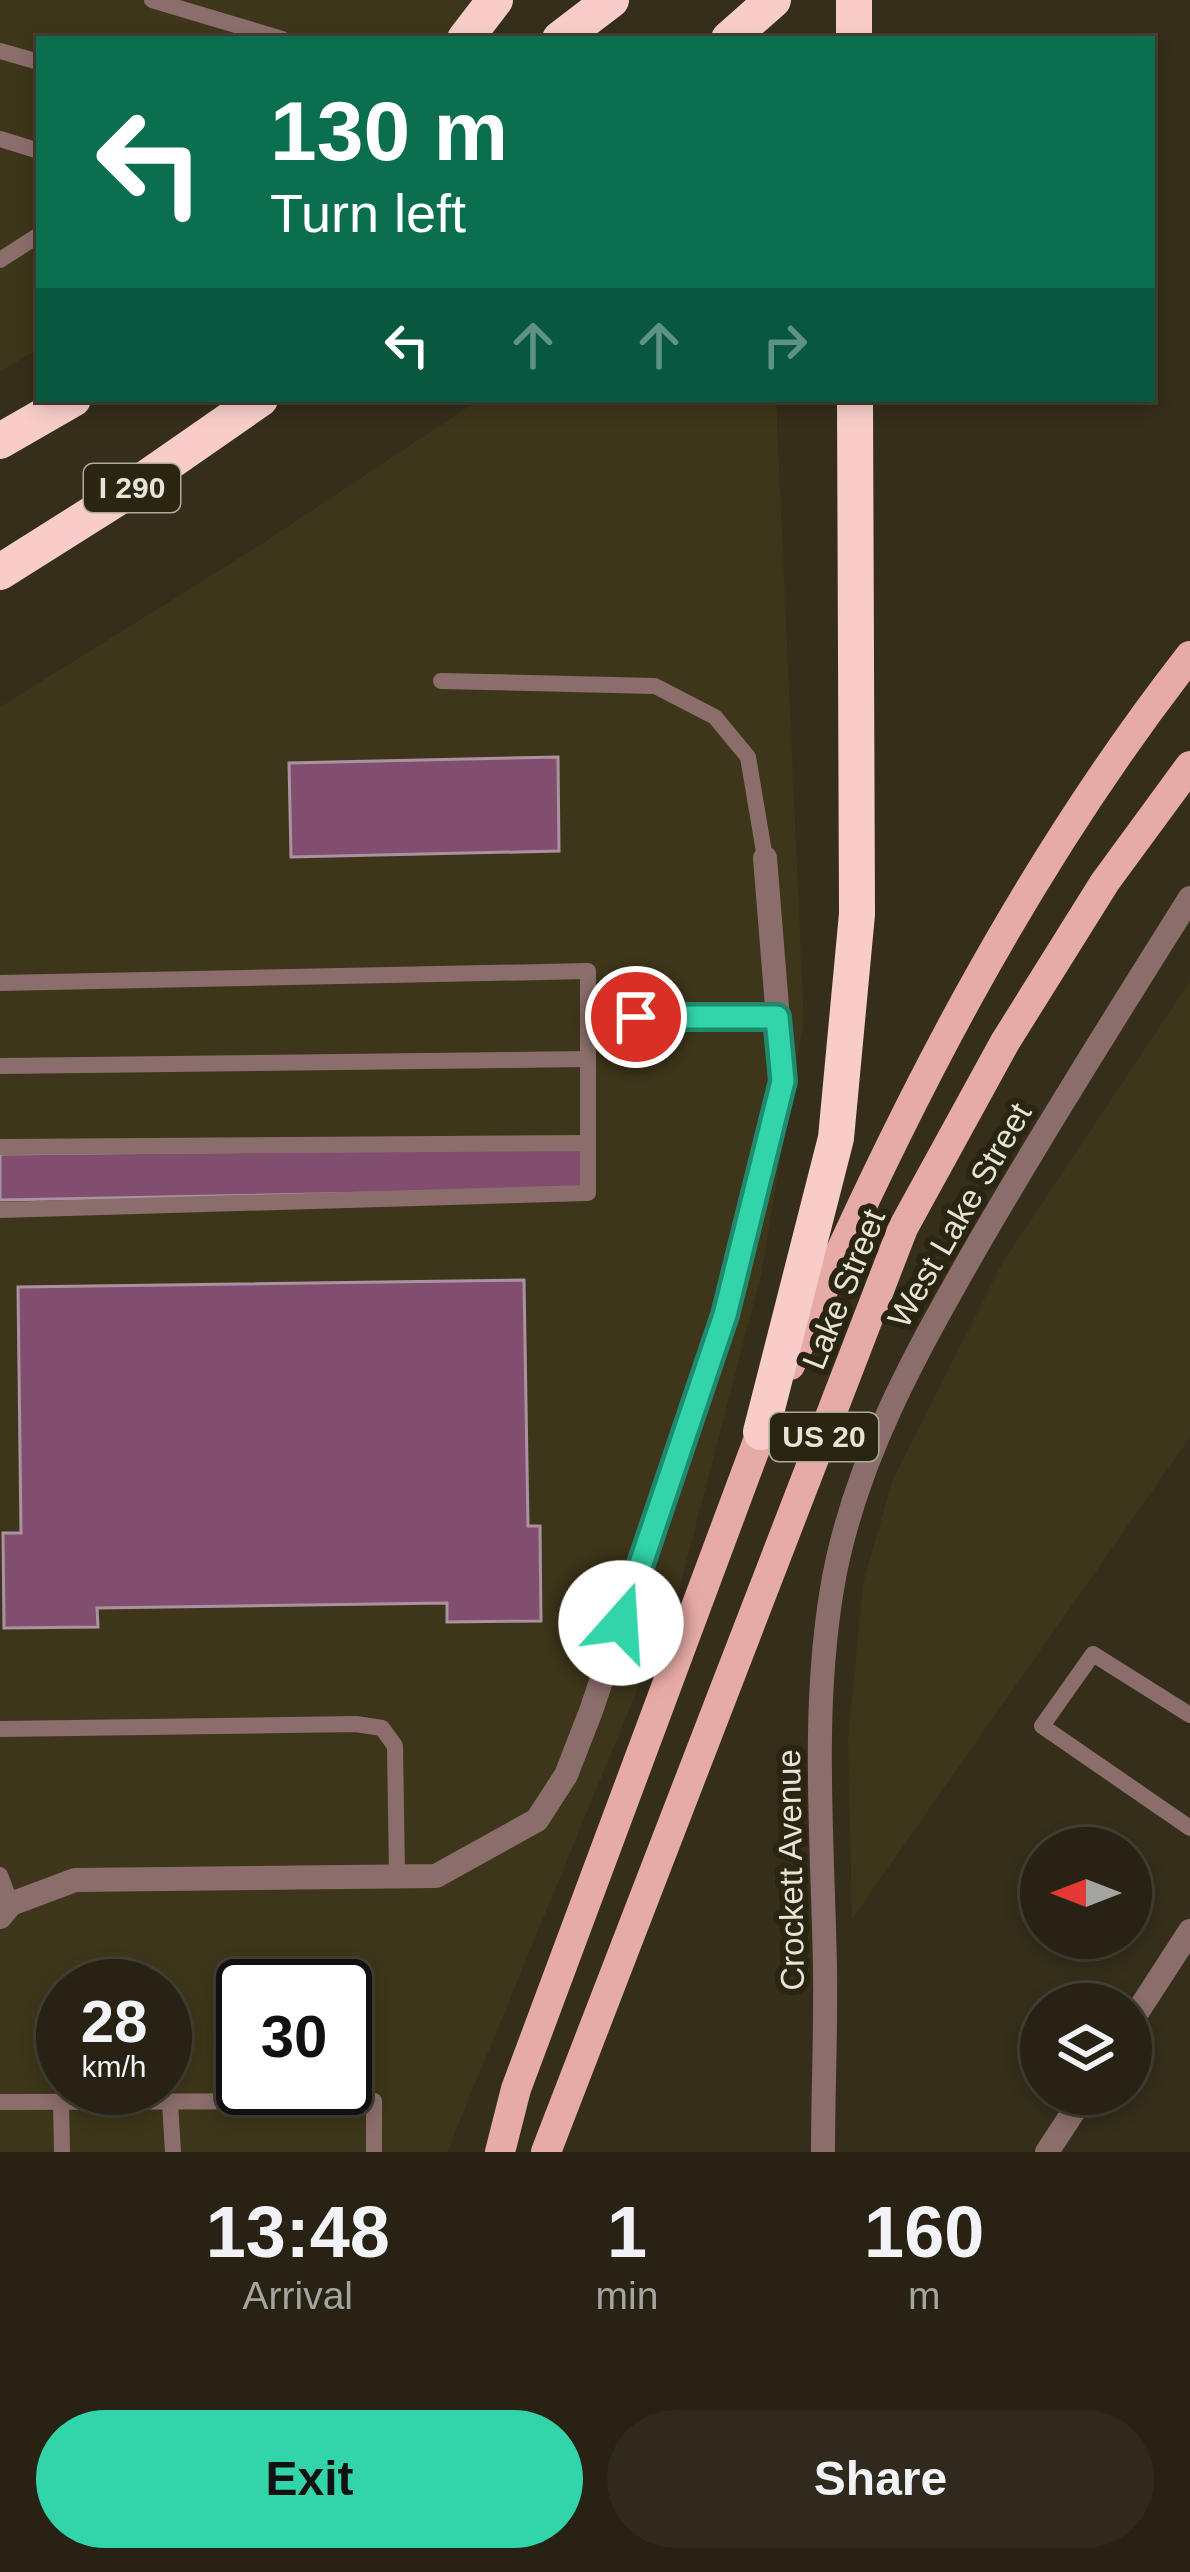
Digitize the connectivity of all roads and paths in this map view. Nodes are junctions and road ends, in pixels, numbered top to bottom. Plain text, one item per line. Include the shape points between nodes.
1 (152, 0) edge
2 (495, 0) edge
3 (611, 0) edge
4 (773, 0) edge
5 (854, 0) edge
6 (272, 36) edge
7 (467, 36) edge
8 (564, 36) edge
9 (732, 36) edge
10 (854, 36) edge
11 (0, 51) edge
12 (36, 61) edge
13 (0, 139) edge
14 (36, 150) edge
15 (36, 237) edge
16 (0, 260) edge
17 (68, 402) edge
18 (255, 402) edge
19 (855, 402) edge
20 (0, 441) edge
21 (0, 572) edge
22 (1190, 656) edge
23 (441, 681) dead end
24 (1190, 766) edge
25 (765, 858) joint
26 (1190, 898) edge
27 (0, 982) edge
28 (588, 1017) junction
29 (777, 1017) junction
30 (588, 1058) junction
31 (0, 1066) edge
32 (588, 1143) junction
33 (0, 1147) edge
34 (0, 1210) edge
35 (761, 1432) junction
36 (832, 1587) joint
37 (1190, 1715) edge
38 (0, 1729) edge
39 (1190, 1828) edge
40 (0, 1875) edge
41 (397, 1876) junction
42 (6, 1910) edge
43 (1190, 1931) edge
44 (1152, 1990) edge
45 (0, 2102) edge
46 (36, 2102) edge
47 (192, 2103) edge
48 (61, 2115) edge
49 (171, 2115) edge
50 (1071, 2115) edge
51 (62, 2152) edge
52 (173, 2152) edge
53 (374, 2152) edge
54 (500, 2152) edge
55 (546, 2152) edge
56 (823, 2152) edge
57 (1047, 2152) edge

1 - 6 lane
2 - 7 highway
3 - 8 highway
4 - 9 highway
5 - 10 highway
11 - 12 lane
13 - 14 lane
15 - 16 lane
17 - 20 highway
18 - 21 highway, I 290
19 - 35 highway, US 20 via 857,914 849,1003 836,1138
22 - 35 main road, Lake Street via 1033,883 912,1100
23 - 25 lane via 655,686 715,717 748,758
24 - 55 main road, Lake Street / US 20 via 1105,882 1005,1042 903,1228
25 - 29 street
26 - 36 street, West Lake Street via 1044,1131 890,1404
27 - 28 lane via 588,971
28 - 29 lane
28 - 30 lane
29 - 41 street via 783,1081 725,1315 566,1774 537,1820 436,1876
30 - 31 lane
30 - 32 lane
32 - 33 lane
32 - 34 lane via 588,1193
35 - 54 main road, Lake Street / US 20 via 516,2089
36 - 56 street, Crockett Avenue via 819,1785
37 - 39 lane via 1094,1654 1042,1726
38 - 41 lane via 382,1728 395,1746
40 - 42 lane
41 - 42 street via 75,1880
43 - 44 street
45 - 46 lane
47 - 53 lane via 374,2101
48 - 51 lane
49 - 52 lane
50 - 57 street

